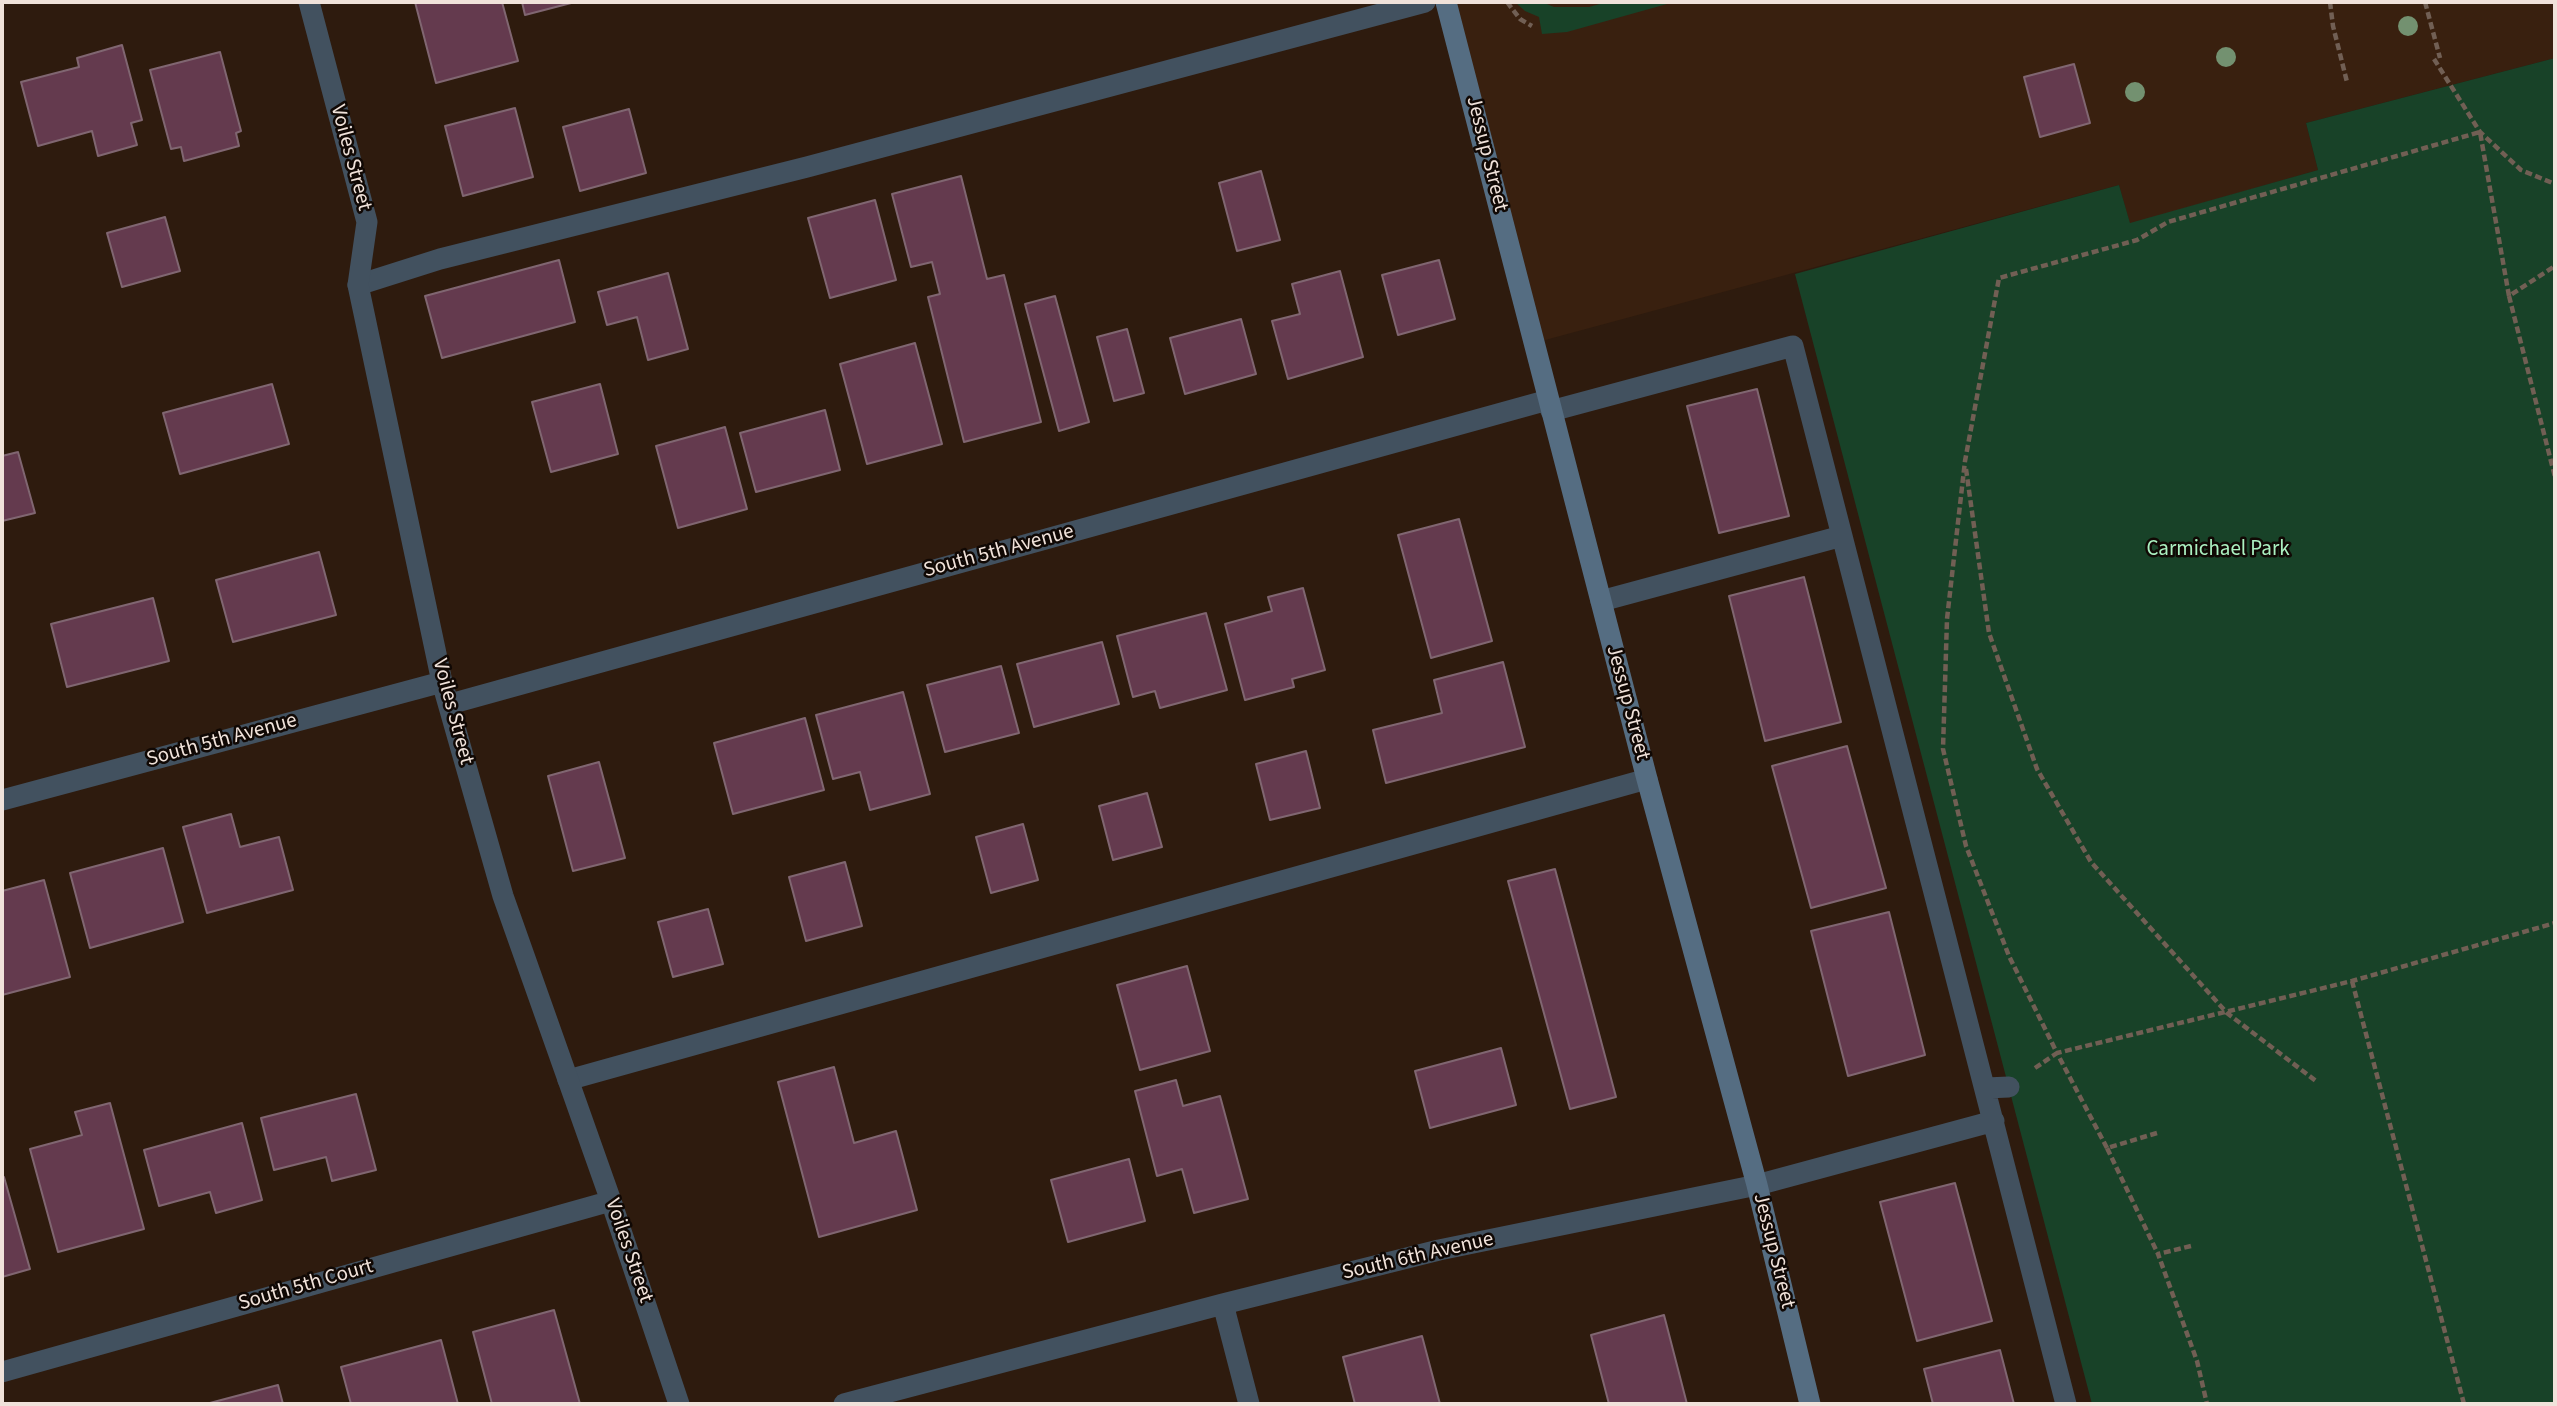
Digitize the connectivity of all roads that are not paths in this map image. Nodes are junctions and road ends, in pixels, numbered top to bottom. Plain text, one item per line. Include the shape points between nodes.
1 (309, 2) edge
2 (1425, 2) edge
3 (1446, 2) edge
4 (358, 285) junction
5 (1550, 406) junction
6 (1842, 536) junction
7 (1601, 601) junction
8 (442, 682) junction
9 (450, 704) junction
10 (1647, 779) junction
11 (2, 800) edge
12 (568, 1080) junction
13 (2009, 1087) road end
14 (1986, 1088) junction
15 (1994, 1121) junction
16 (1757, 1185) junction
17 (611, 1200) junction
18 (1223, 1304) junction
19 (2, 1372) edge
20 (680, 1404) edge
21 (844, 1404) edge
22 (1249, 1404) edge
23 (1810, 1404) edge
24 (2066, 1404) edge

1 - 4 street, Voiles Street via 367,222
2 - 4 street via 440,259
3 - 5 street, Jessup Street
4 - 8 street, Voiles Street
5 - 6 street, South 5th Avenue via 1793,346
5 - 7 street, Jessup Street
5 - 9 street, South 5th Avenue
6 - 7 street
6 - 14 street
7 - 10 street, Jessup Street
8 - 9 street, Voiles Street
8 - 11 street, South 5th Avenue
9 - 12 street, Voiles Street via 503,896
10 - 12 street
10 - 16 street, Jessup Street
12 - 17 street, Voiles Street
13 - 14 street
14 - 15 street
15 - 16 street, South 6th Avenue
15 - 24 street
16 - 18 street, South 6th Avenue via 1439,1250
16 - 23 street, Jessup Street
17 - 19 street, South 5th Court
17 - 20 street, Voiles Street
18 - 21 street, South 6th Avenue
18 - 22 street

